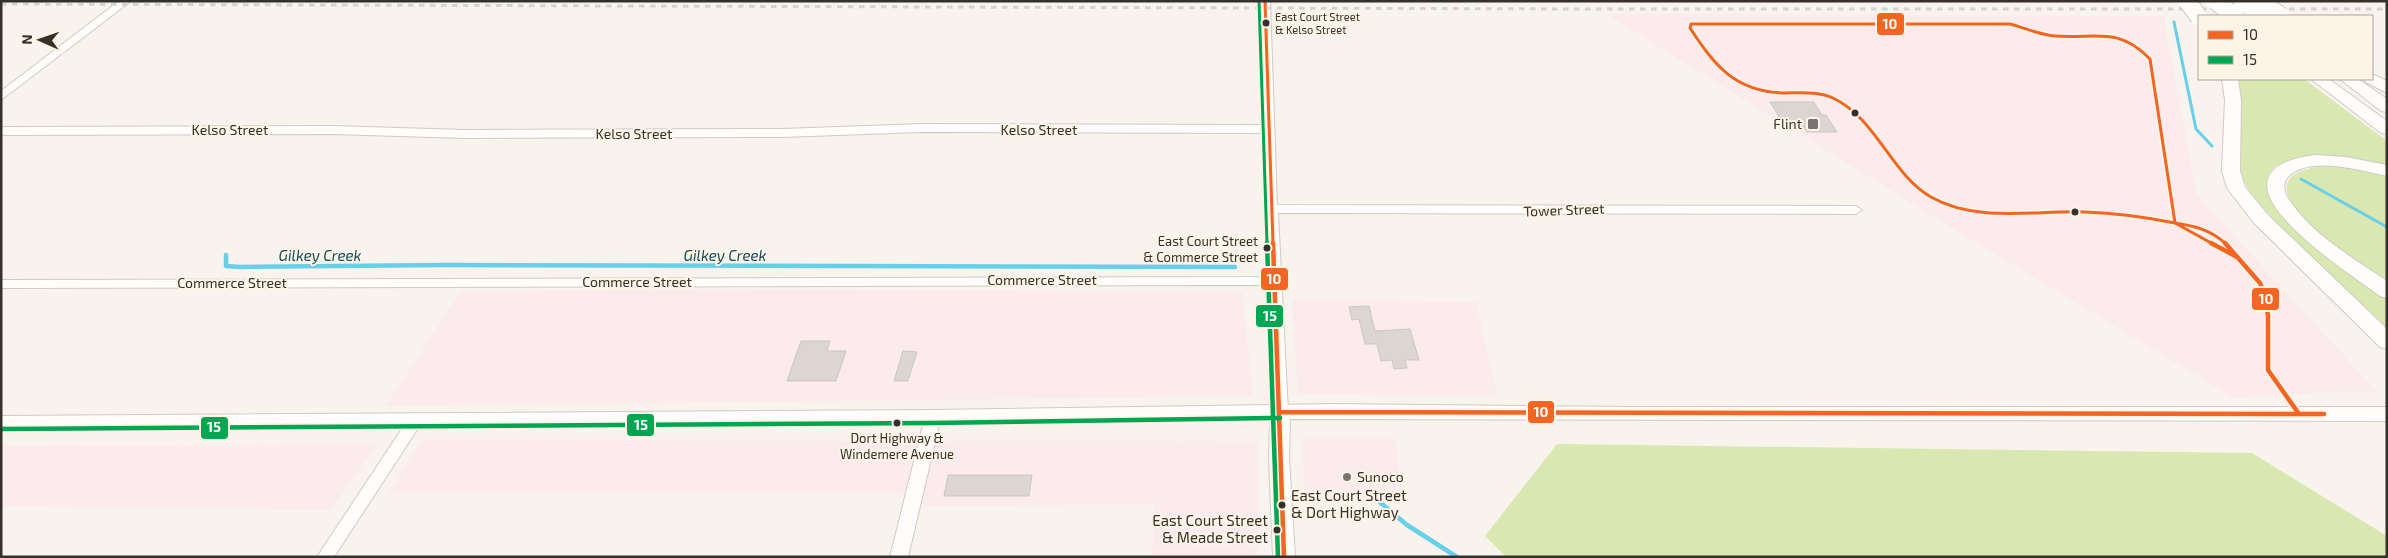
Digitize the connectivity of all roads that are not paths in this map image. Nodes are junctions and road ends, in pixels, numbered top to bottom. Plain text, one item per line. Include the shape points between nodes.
1 (126, 1) edge
2 (1265, 1) edge
3 (2187, 1) edge
4 (2215, 1) edge
5 (2242, 1) edge
6 (2260, 1) edge
7 (2234, 15) edge
8 (2261, 15) edge
9 (2280, 15) edge
10 (2198, 16) edge
11 (2230, 80) edge
12 (2320, 80) edge
13 (2349, 80) edge
14 (2373, 80) edge
15 (2387, 88) edge
16 (1, 97) edge
17 (2387, 107) edge
18 (1268, 129) junction
19 (2387, 129) edge
20 (1, 131) edge
21 (2387, 171) edge
22 (1272, 209) junction
23 (1856, 210) dead end
24 (1273, 281) junction
25 (1, 284) edge
26 (2387, 291) edge
27 (2387, 342) edge
28 (1280, 412) junction
29 (2387, 414) edge
30 (933, 417) junction
31 (416, 419) junction
32 (1, 423) edge
33 (325, 557) edge
34 (898, 557) edge
35 (1284, 557) edge

1 - 16 street
2 - 18 street
3 - 10 highway, bridge
4 - 7 highway, bridge
5 - 8 highway, bridge
6 - 9 highway, bridge
11 - 27 highway via 2233,100 2230,171 2239,192 2261,219
12 - 19 highway
13 - 17 highway
14 - 15 highway
18 - 20 street, Kelso Street via 922,128 782,133 473,134 334,130
18 - 22 street
21 - 26 highway via 2345,162 2310,162 2288,167 2276,177 2274,185 2282,204 2302,226
22 - 23 street, Tower Street
22 - 24 street
24 - 25 street, Commerce Street
24 - 28 street
28 - 29 main road
28 - 30 main road
28 - 35 main road
30 - 31 main road
30 - 34 street
31 - 32 main road
31 - 33 street

